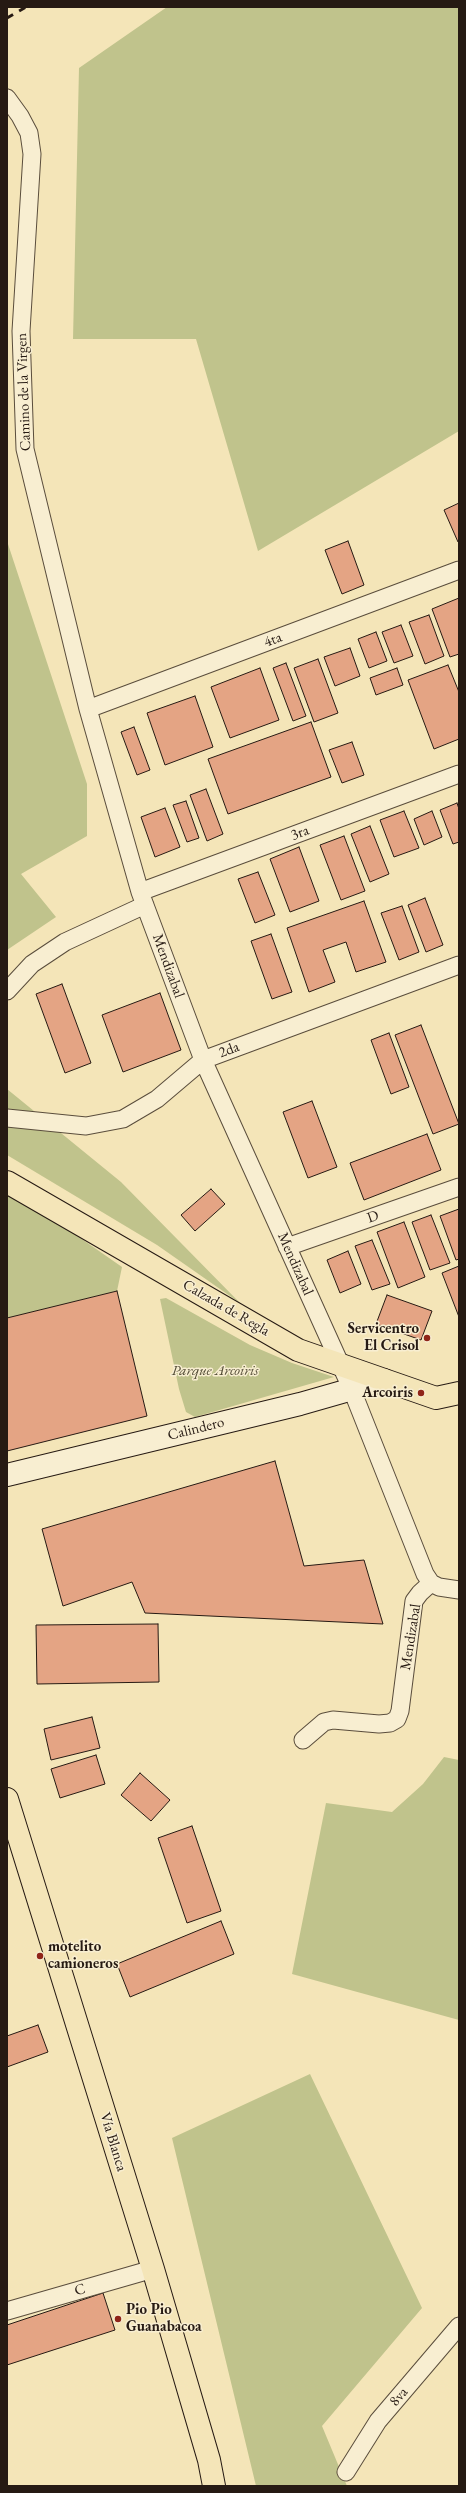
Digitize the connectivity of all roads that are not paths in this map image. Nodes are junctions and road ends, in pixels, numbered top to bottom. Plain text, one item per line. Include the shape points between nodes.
1 (7, 98) edge
2 (459, 570) edge
3 (88, 709) junction
4 (459, 774) edge
5 (143, 899) junction
6 (459, 966) edge
7 (7, 991) edge
8 (203, 1060) junction
9 (7, 1118) edge
10 (7, 1182) edge
11 (459, 1187) edge
12 (287, 1247) junction
13 (340, 1365) junction
14 (384, 1380) junction
15 (352, 1390) junction
16 (459, 1394) edge
17 (436, 1398) junction
18 (459, 1403) edge
19 (7, 1475) edge
20 (430, 1583) junction
21 (459, 1590) edge
22 (303, 1740) dead end
23 (7, 1799) edge
24 (13, 1838) edge
25 (153, 2269) junction
26 (7, 2311) edge
27 (459, 2326) edge
28 (346, 2472) dead end
29 (214, 2486) edge

1 - 3 street, Camino de la Virgen via 29,133 32,154 21,331 25,449
2 - 3 street, 4ta
3 - 5 street, Mendizabal
4 - 5 street, 3ra
5 - 7 street, 3ra via 65,942 32,964
5 - 8 street, Mendizabal
6 - 8 street, 2da
8 - 9 street, 2da via 157,1099 123,1119 86,1126
8 - 12 street, Mendizabal
10 - 13 main road, Calzada de Regla via 298,1350
11 - 12 street, D
12 - 13 street, Mendizabal
13 - 14 main road, Calzada de Regla
13 - 15 street, Mendizabal
14 - 15 main road, Calindero
14 - 17 main road, Calzada de Regla
15 - 19 main road, Calindero
15 - 20 street, Mendizabal
16 - 17 main road
17 - 18 main road, Calzada de Regla
20 - 21 street
20 - 22 street, Mendizabal via 414,1601 397,1719 379,1724 333,1720 324,1722
23 - 24 main road, Vía Blanca
24 - 25 main road, Vía Blanca
25 - 26 street, C
25 - 29 main road, Vía Blanca via 209,2460
27 - 28 street, 8va via 378,2421

